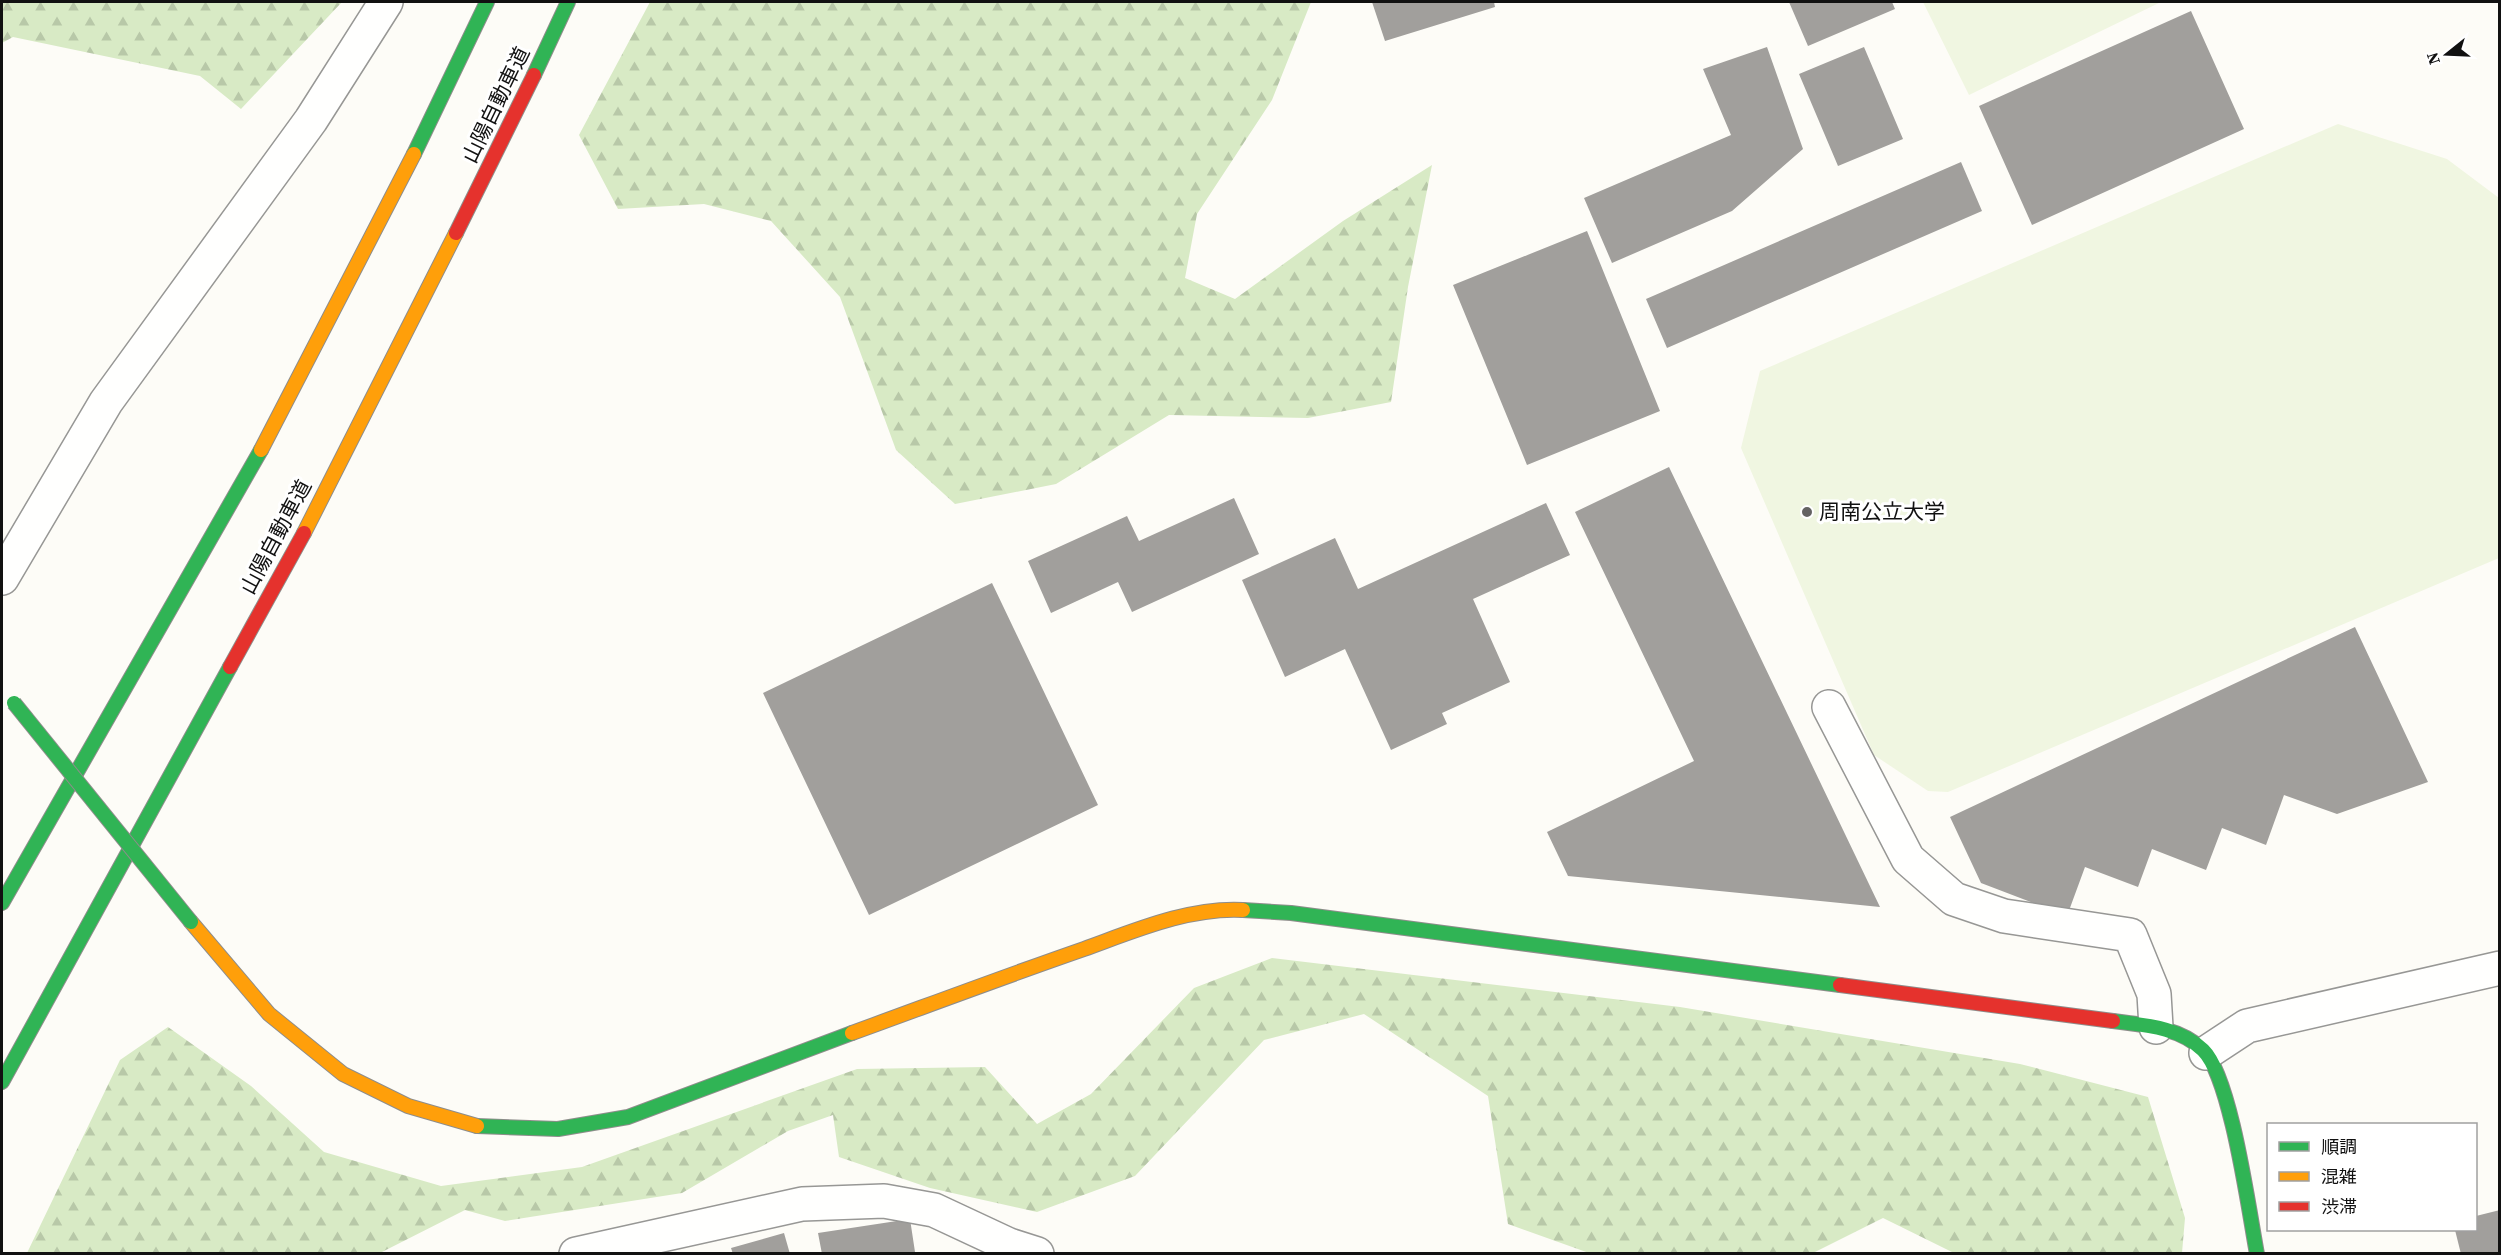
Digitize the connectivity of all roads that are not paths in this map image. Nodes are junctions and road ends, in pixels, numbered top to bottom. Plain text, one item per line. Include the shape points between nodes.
1 (386, 2) edge
2 (487, 2) edge
3 (568, 2) edge
4 (2, 578) edge
5 (11, 699) dead end
6 (1829, 707) dead end
7 (2, 903) edge
8 (2499, 968) edge
9 (2156, 1028) junction
10 (2206, 1053) junction
11 (2, 1082) edge
12 (576, 1254) edge
13 (1036, 1254) edge
14 (2257, 1254) edge

1 - 4 street via 311,120 106,402
2 - 7 main road via 436,112 241,488
3 - 11 main road, 山陽自動車道 via 503,141 308,525
5 - 9 main road, bridge via 269,1014 343,1074 408,1106 480,1127 558,1129 628,1117 1166,920 1228,909 1291,913
6 - 9 street via 1908,859 1954,898 1994,912 2130,935 2154,994
8 - 10 street via 2247,1026
9 - 10 main road via 2177,1033
10 - 14 main road via 2222,1086
12 - 13 street via 802,1204 884,1201 934,1210

